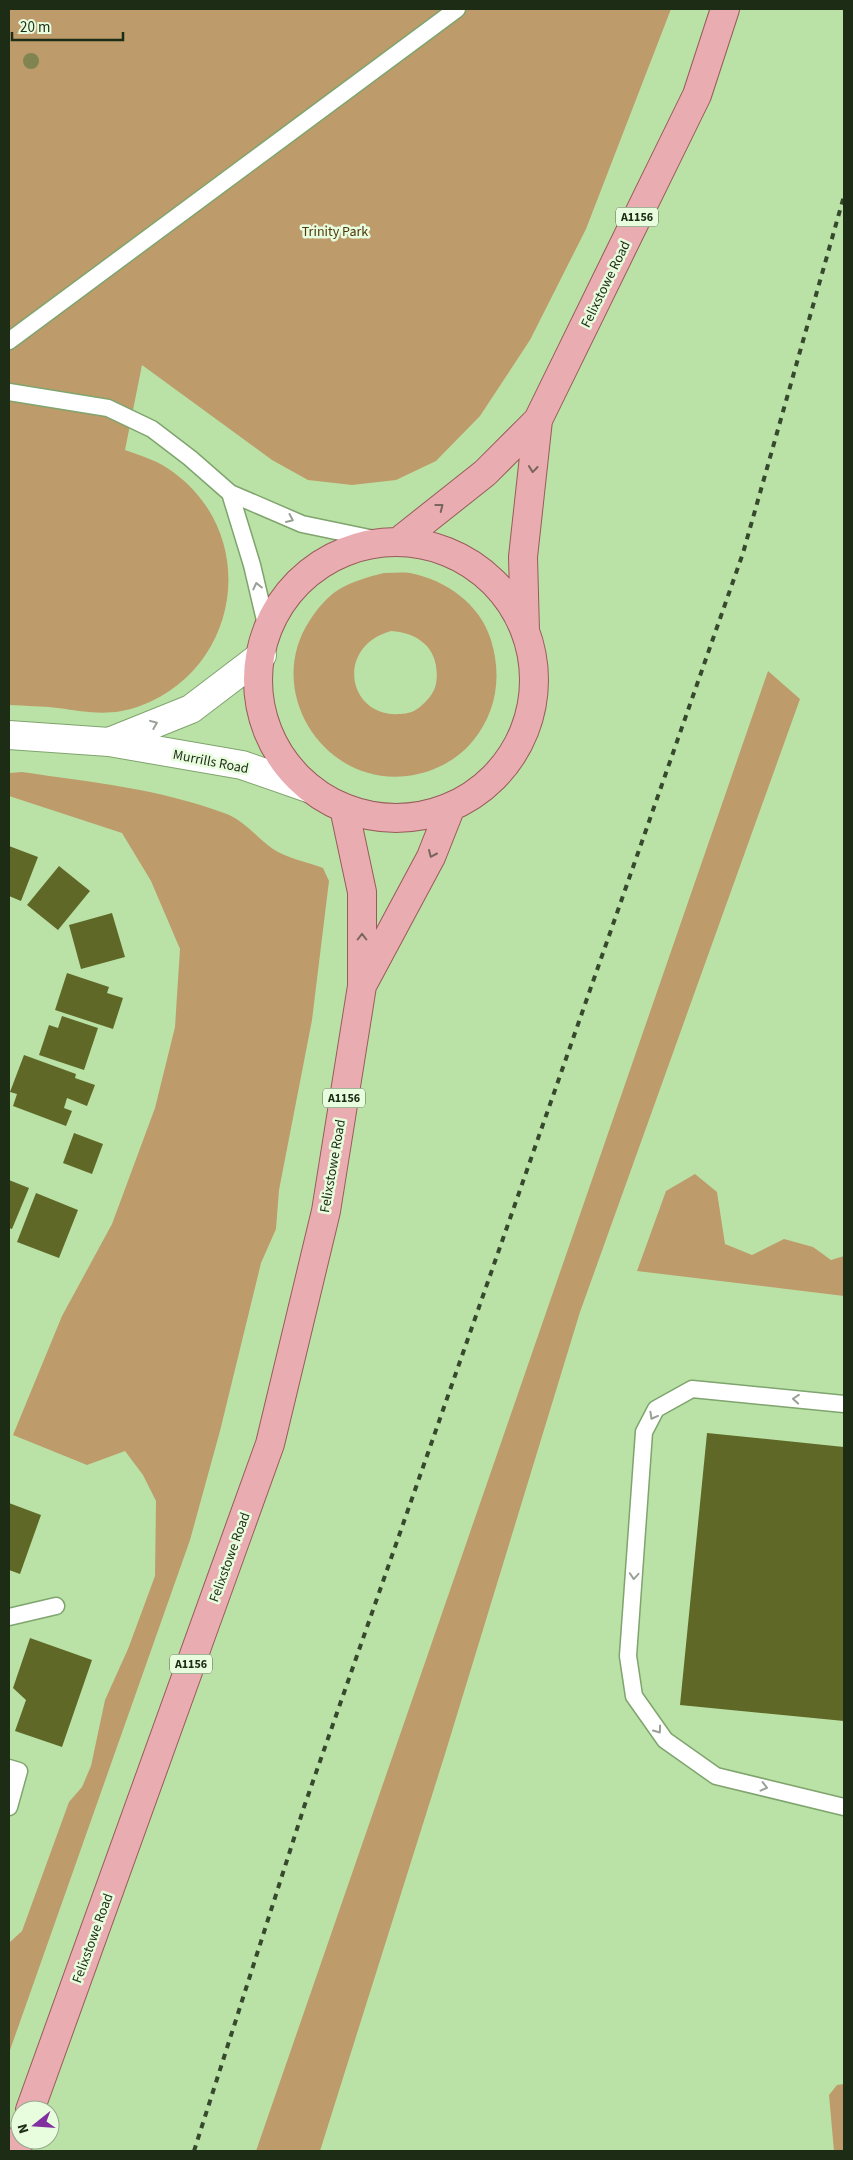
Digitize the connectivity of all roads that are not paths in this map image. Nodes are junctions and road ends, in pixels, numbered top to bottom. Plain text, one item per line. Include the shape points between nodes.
1 (457, 9) edge
2 (725, 9) edge
3 (9, 341) edge
4 (9, 392) edge
5 (538, 420) junction
6 (230, 493) junction
7 (391, 539) junction
8 (525, 632) junction
9 (265, 644) junction
10 (9, 735) edge
11 (109, 742) junction
12 (311, 788) junction
13 (344, 808) junction
14 (450, 809) junction
15 (362, 986) junction
16 (844, 1404) edge
17 (56, 1606) dead end
18 (9, 1617) edge
19 (9, 1768) edge
20 (9, 1806) edge
21 (844, 1807) edge
22 (34, 2100) edge

1 - 3 lane
2 - 5 main road, Felixstowe Road / A1156 via 697,95
4 - 6 lane via 108,408 152,429
7 -> 5 main road, Felixstowe Road / A1156 via 485,473
5 -> 8 main road, Felixstowe Road / A1156 via 523,557
6 -> 7 lane via 302,524
9 -> 6 lane via 252,565
7 - 8 main road via 439,547 467,563 502,593
7 - 9 main road via 341,551 303,577 281,601
8 - 14 main road via 534,672 530,717 526,727 514,754 486,787
11 -> 9 street, Murrills Road via 191,709
9 - 12 main road via 260,685 272,739 286,766
10 - 11 street, Murrills Road
11 - 12 street, Murrills Road via 242,765
12 - 13 main road
13 - 14 main road via 375,818 408,819
15 -> 13 main road, Felixstowe Road / A1156 via 362,892
14 -> 15 main road, Felixstowe Road / A1156 via 431,857
15 - 22 main road, Felixstowe Road / A1156 via 326,1211 270,1444
16 -> 21 lane via 692,1389 656,1409 644,1432 628,1656 634,1696 666,1740 716,1776
17 - 18 lane
19 - 20 lane via 19,1771

